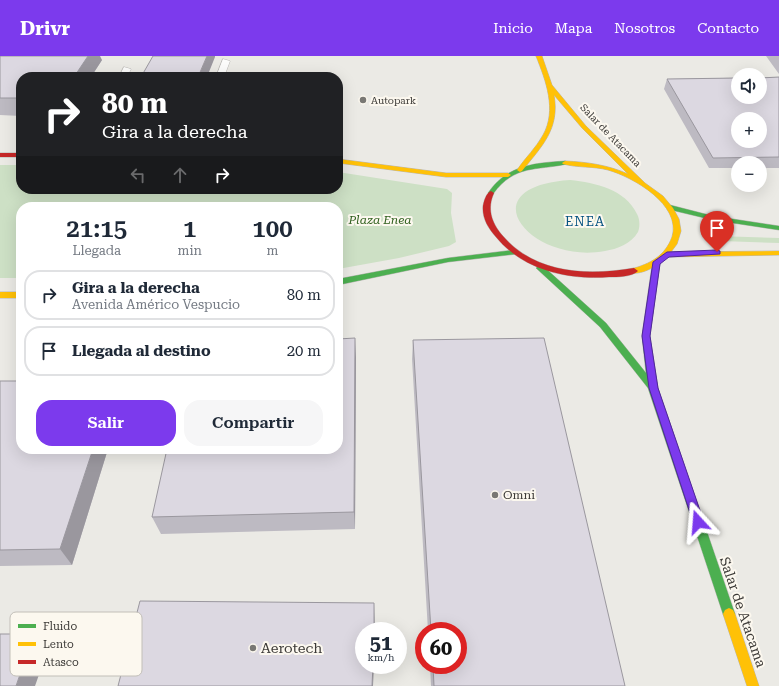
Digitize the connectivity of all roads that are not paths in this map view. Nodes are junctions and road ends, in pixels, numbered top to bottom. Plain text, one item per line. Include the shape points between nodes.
1 (540, 56) edge
2 (226, 61) dead end
3 (222, 72) edge
4 (549, 84) junction
5 (0, 155) edge
6 (16, 155) edge
7 (343, 162) edge
8 (520, 170) junction
9 (508, 175) junction
10 (642, 183) junction
11 (670, 206) junction
12 (779, 228) edge
13 (514, 252) junction
14 (779, 252) edge
15 (667, 255) junction
16 (656, 263) junction
17 (536, 265) junction
18 (343, 281) edge
19 (0, 295) edge
20 (16, 295) edge
21 (653, 388) junction
22 (753, 686) edge

1 - 4 main road, Salar de Atacama
2 - 3 lane
4 - 8 main road, Salar de Atacama via 552,119 550,128
4 - 10 main road, Salar de Atacama via 584,127
5 - 6 main road
7 - 9 main road via 446,176
8 - 9 main road
8 - 10 main road via 549,164 582,164 613,170
9 - 13 main road via 491,192 486,212 494,232
10 - 11 main road
11 - 12 main road via 713,218
11 - 15 main road via 676,218 678,237
13 - 17 main road
13 - 18 main road via 470,255
14 - 15 main road
15 - 16 main road
16 - 17 main road via 623,273 604,275 570,273
16 - 21 main road, Salar de Atacama via 646,336
17 - 21 main road, Salar de Atacama via 603,325
19 - 20 main road
21 - 22 main road, Salar de Atacama

